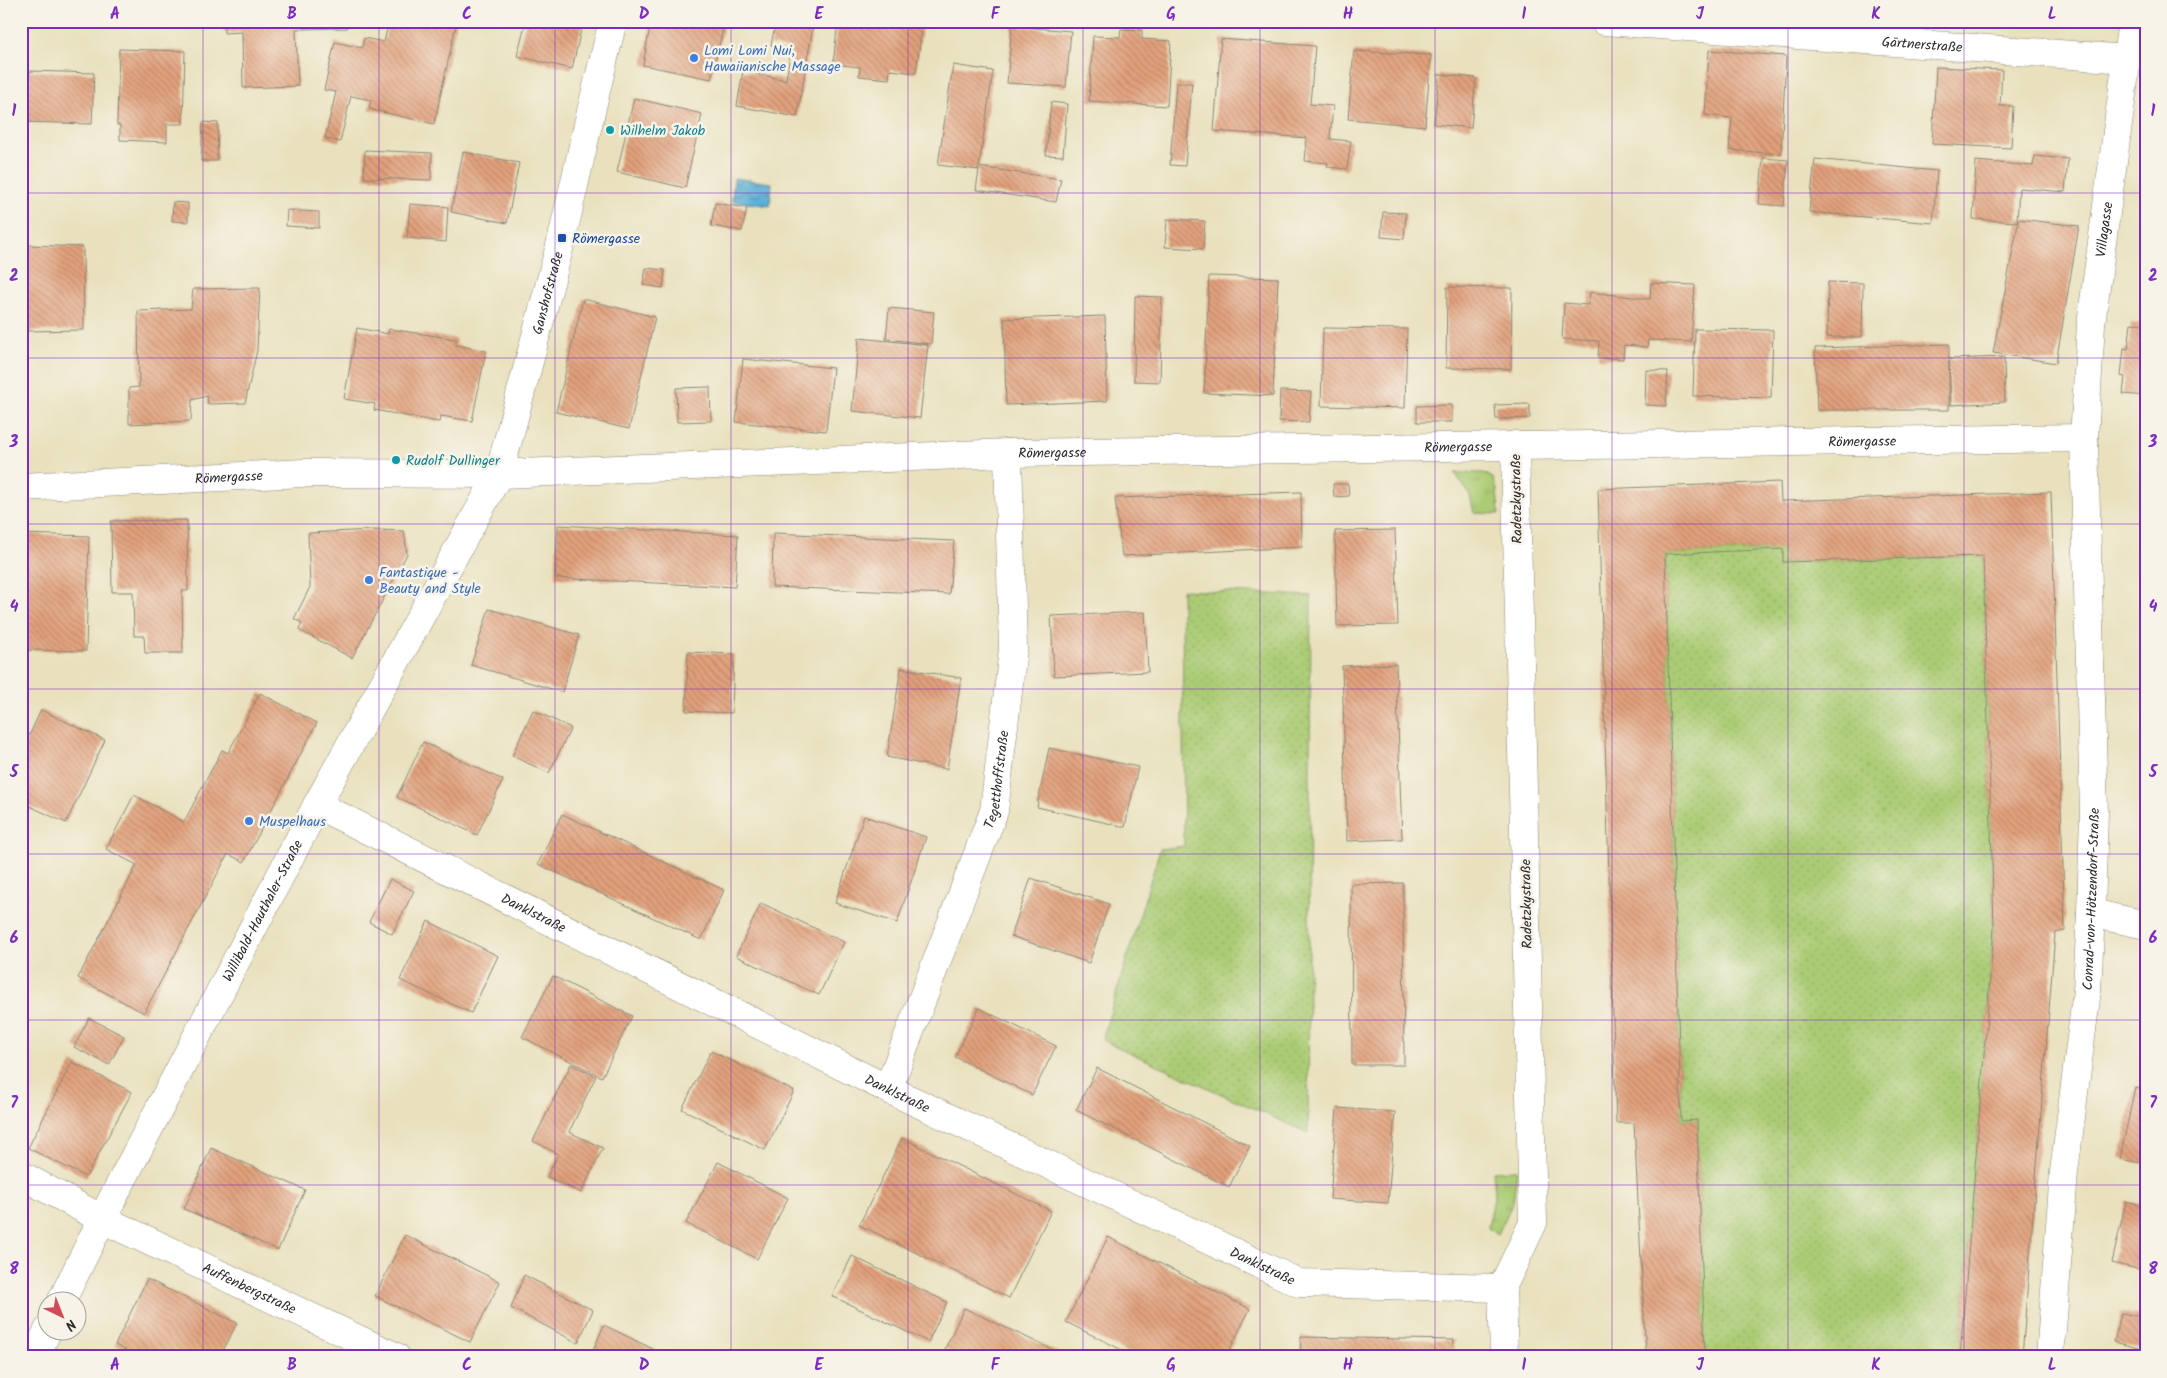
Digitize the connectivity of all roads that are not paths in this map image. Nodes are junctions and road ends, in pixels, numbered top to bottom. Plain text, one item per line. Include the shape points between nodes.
1 (613, 21) edge
2 (1604, 21) edge
3 (2132, 21) edge
4 (1635, 22) edge
5 (1717, 26) edge
6 (2127, 59) junction
7 (2084, 438) junction
8 (1515, 445) junction
9 (1008, 453) junction
10 (499, 474) junction
11 (21, 487) edge
12 (317, 805) junction
13 (2091, 913) junction
14 (2146, 925) edge
15 (888, 1089) junction
16 (21, 1175) edge
17 (102, 1219) junction
18 (1502, 1288) junction
19 (67, 1290) edge
20 (43, 1340) edge
21 (35, 1357) edge
22 (396, 1357) edge
23 (1504, 1357) edge
24 (2050, 1357) edge

1 - 10 street, Ganshofstraße via 562,238
2 - 4 street, Gärtnerstraße
3 - 6 street, Villagasse
4 - 5 street, Gärtnerstraße
5 - 6 street, Gärtnerstraße
6 - 7 street, Villagasse via 2091,324
7 - 8 street, Römergasse
7 - 13 street, Conrad-von-Hötzendorf-Straße via 2094,813
8 - 9 street, Römergasse
8 - 18 street, Radetzkystraße via 1533,1223
9 - 10 street, Römergasse
9 - 15 street, Tegetthoffstraße via 1013,649 994,811
10 - 11 street, Römergasse via 304,473
10 - 12 street, Willibald-Hauthaler-Straße
12 - 15 street, Danklstraße
12 - 17 street, Willibald-Hauthaler-Straße
13 - 14 street
13 - 24 street, Conrad-von-Hötzendorf-Straße via 2087,990 2064,1172
15 - 18 street, Danklstraße via 1300,1283
16 - 17 street, Auffenbergstraße
17 - 19 street, Willibald-Hauthaler-Straße
17 - 22 street, Auffenbergstraße
18 - 23 street, Radetzkystraße
20 - 21 street

